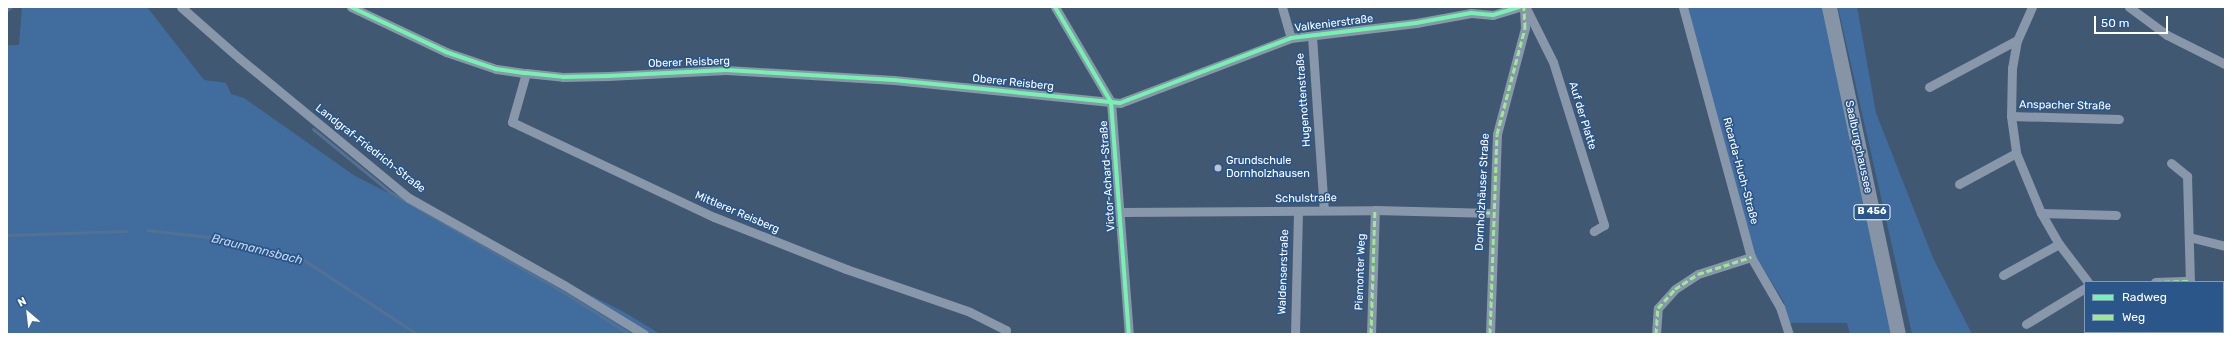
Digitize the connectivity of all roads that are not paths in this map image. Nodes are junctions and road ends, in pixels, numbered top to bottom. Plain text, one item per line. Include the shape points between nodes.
1 (181, 7) edge
2 (351, 7) edge
3 (1054, 7) edge
4 (1282, 7) edge
5 (1520, 7) edge
6 (1525, 7) edge
7 (1683, 7) edge
8 (1829, 7) edge
9 (2032, 7) edge
10 (2128, 7) edge
11 (1312, 36) junction
12 (1291, 38) junction
13 (2017, 40) junction
14 (2225, 64) edge
15 (526, 73) junction
16 (1929, 87) dead end
17 (1111, 102) junction
18 (2011, 116) junction
19 (2119, 119) dead end
20 (2016, 153) junction
21 (2171, 163) dead end
22 (1959, 184) dead end
23 (1324, 210) junction
24 (1375, 210) junction
25 (1298, 211) junction
26 (1120, 212) junction
27 (1493, 213) junction
28 (2041, 213) junction
29 (2116, 215) dead end
30 (1594, 231) dead end
31 (2189, 237) junction
32 (2059, 244) junction
33 (2225, 246) edge
34 (1751, 257) junction
35 (2002, 275) dead end
36 (2087, 281) edge
37 (2190, 281) edge
38 (2084, 289) edge
39 (2026, 324) dead end
40 (1006, 332) edge
41 (644, 334) edge
42 (1129, 334) edge
43 (1295, 334) edge
44 (1371, 334) edge
45 (1490, 334) edge
46 (1656, 334) edge
47 (1788, 334) edge
48 (1898, 334) edge

1 - 41 street, Landgraf-Friedrich-Straße via 409,198 564,285
2 - 15 street, Oberer Reisberg via 446,52 496,69
3 - 17 street, Victor-Achard-Straße
4 - 12 street
5 - 11 street, Valkenierstraße via 1493,15 1471,13 1416,23
6 - 27 street, Dornholzhäuser Straße via 1525,28 1497,134
6 - 30 street, Auf der Platte via 1553,62 1604,224
7 - 34 street, Ricarda-Huch-Straße
8 - 48 main road, Saalburgchaussee / B 456
9 - 13 street, Anspacher Straße
10 - 14 street via 2168,35
11 - 12 street, Valkenierstraße
11 - 23 street, Hugenottenstraße
12 - 17 street, Valkenierstraße via 1120,103
13 - 16 street
13 - 18 street, Anspacher Straße via 2012,68
15 - 17 street, Oberer Reisberg via 563,77 726,70 894,80
15 - 40 street, Mittlerer Reisberg via 512,122 714,217 846,270 970,312
17 - 26 street, Victor-Achard-Straße
18 - 19 street, Anspacher Straße
18 - 20 street, Anspacher Straße
20 - 22 street
20 - 28 street, Anspacher Straße
21 - 31 street via 2187,176
23 - 24 street, Schulstraße
23 - 25 street, Schulstraße
24 - 27 street, Schulstraße
24 - 44 street, Piemonter Weg
25 - 26 street, Schulstraße
25 - 43 street, Waldenserstraße
26 - 42 street, Victor-Achard-Straße
27 - 45 street, Dornholzhäuser Straße
28 - 29 street
28 - 32 street, Anspacher Straße
31 - 33 street
31 - 37 street
32 - 35 street
32 - 36 street, Anspacher Straße
34 - 46 street via 1698,274 1675,288 1658,308
34 - 47 street, Ricarda-Huch-Straße via 1780,307
38 - 39 street

